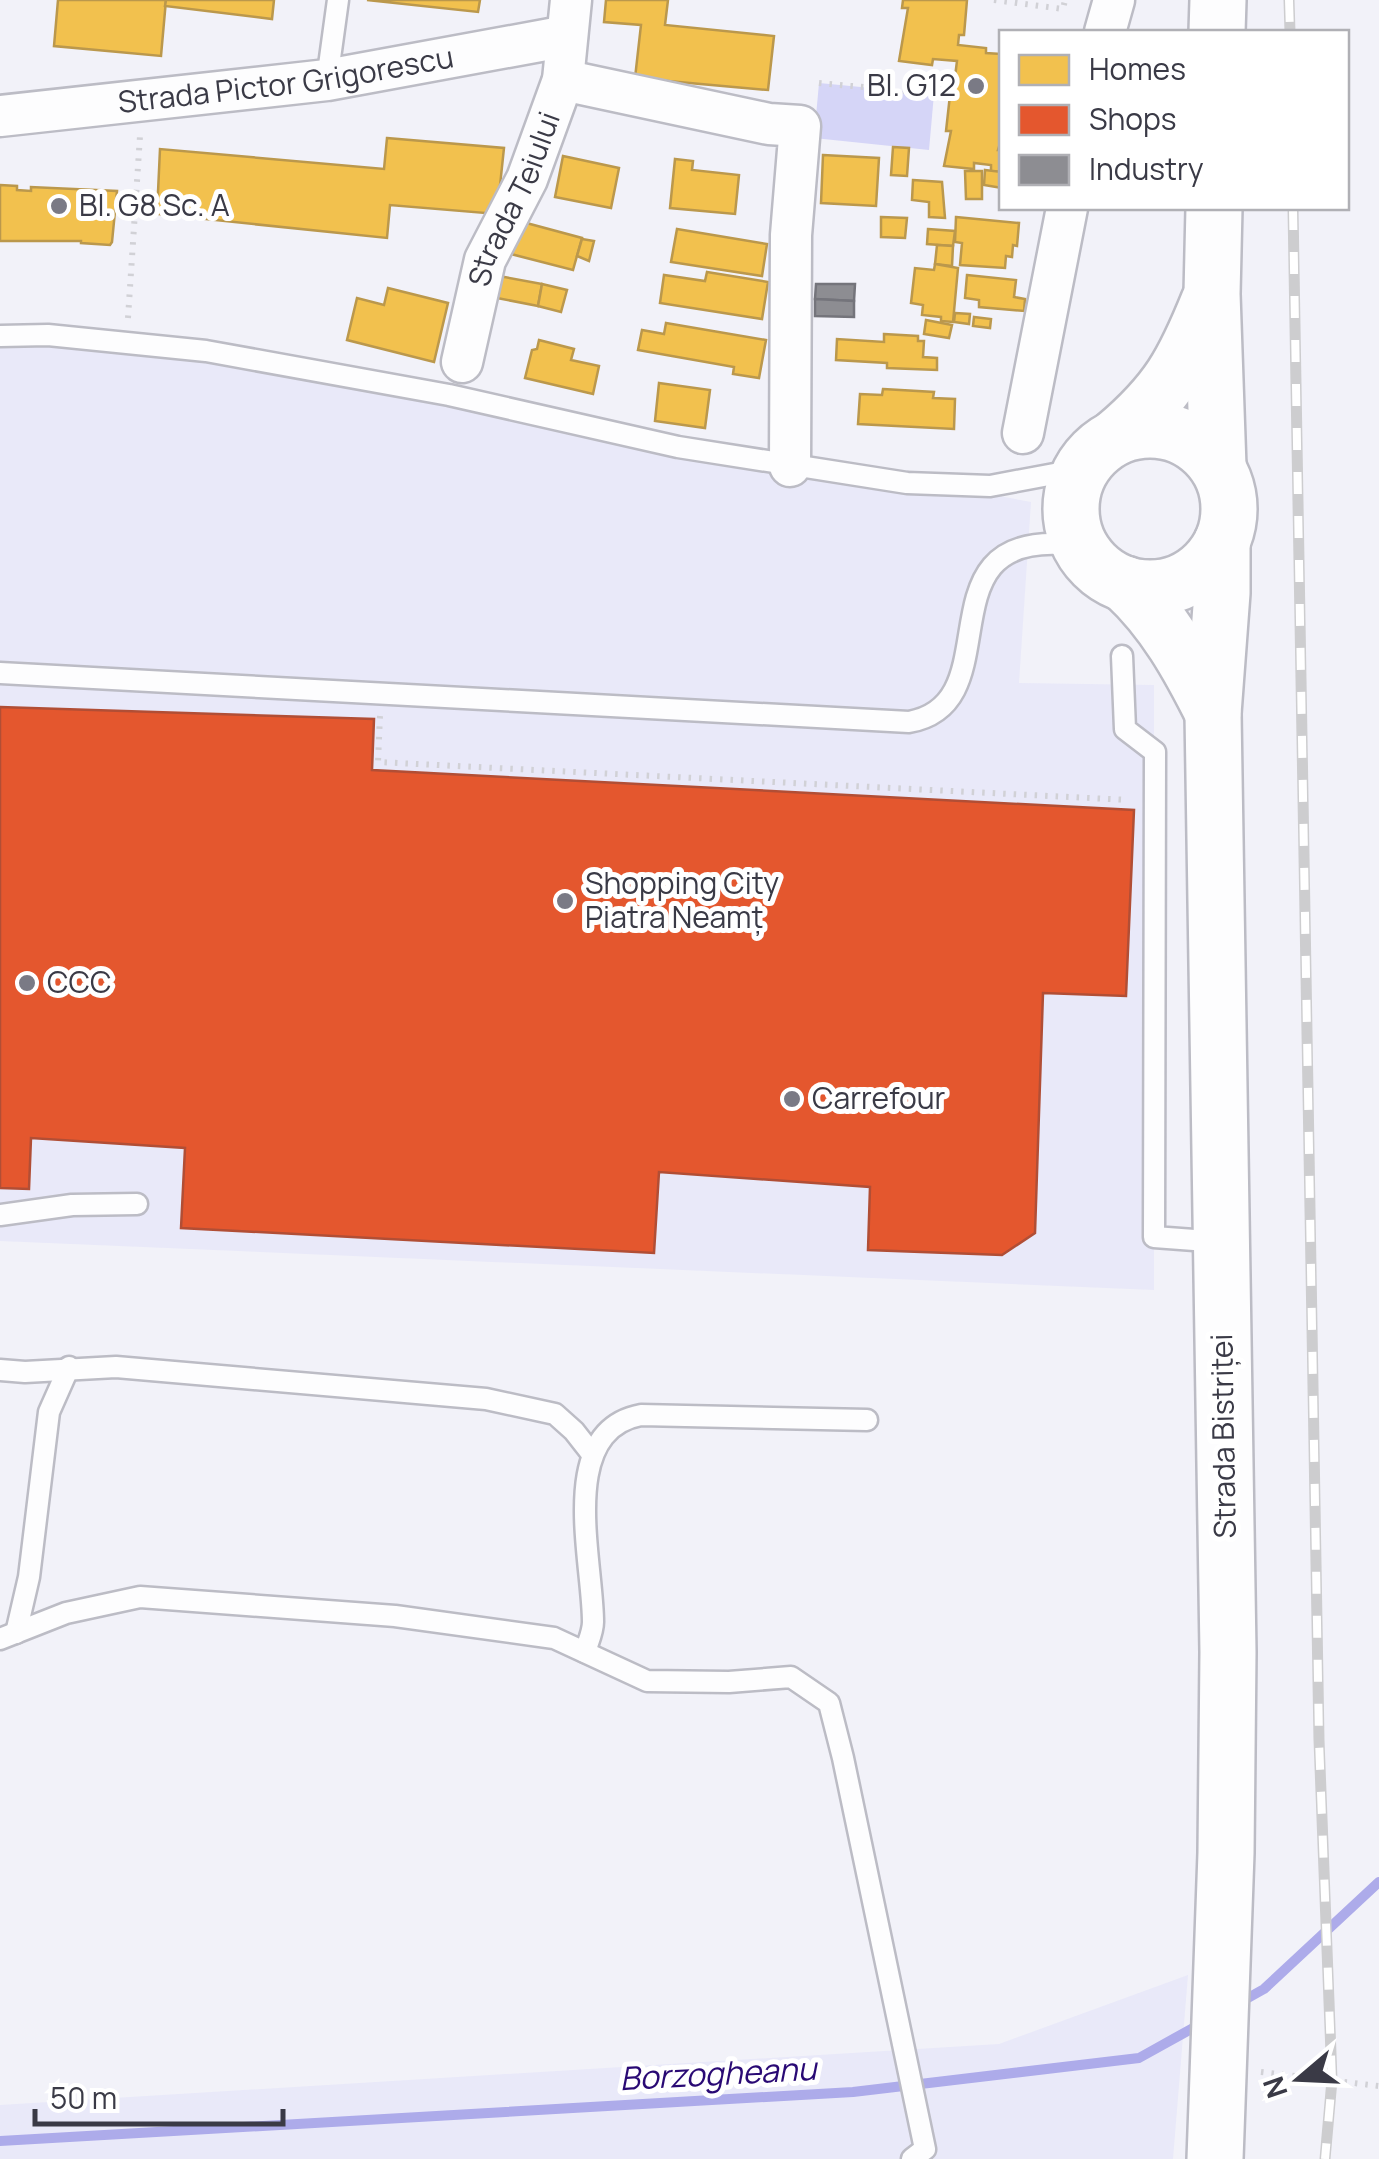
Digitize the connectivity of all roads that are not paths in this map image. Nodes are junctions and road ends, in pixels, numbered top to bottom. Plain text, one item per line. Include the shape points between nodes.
1 (338, 0) edge
2 (1114, 0) edge
3 (1218, 0) edge
4 (569, 18) edge
5 (1106, 30) edge
6 (1217, 30) edge
7 (327, 80) junction
8 (563, 80) junction
9 (0, 116) edge
10 (1067, 210) edge
11 (1214, 210) edge
12 (1212, 294) junction
13 (0, 336) edge
14 (462, 362) dead end
15 (1023, 432) dead end
16 (1098, 453) junction
17 (790, 466) junction
18 (1218, 467) junction
19 (1222, 542) junction
20 (1080, 546) junction
21 (1125, 584) junction
22 (1122, 656) dead end
23 (0, 673) edge
24 (1213, 712) junction
25 (137, 1204) dead end
26 (0, 1215) edge
27 (1222, 1242) junction
28 (69, 1368) junction
29 (0, 1370) edge
30 (868, 1420) dead end
31 (592, 1454) junction
32 (8, 1636) edge
33 (585, 1652) junction
34 (918, 2154) edge
35 (1215, 2159) edge

1 - 7 lane
2 - 5 street
3 - 6 main road
4 - 7 street, Strada Pictor Grigorescu
4 - 8 street, Strada Teiului
7 - 9 street, Strada Pictor Grigorescu
8 - 14 street, Strada Teiului via 528,179 486,260
8 - 17 street via 800,126 791,236
10 - 15 street
11 - 12 main road
12 - 16 main road via 1189,351 1151,407
12 - 18 main road
13 - 17 lane via 127,341 369,378 678,448
16 - 17 lane via 990,486 907,483
16 - 18 main road via 1138,430 1172,433 1203,449
16 - 20 main road via 1072,494
18 - 19 main road via 1228,491
19 - 21 main road via 1182,581 1148,588
19 - 24 main road, Strada Bistriței
20 - 21 main road via 1107,576
20 - 23 lane via 1046,541 993,562 959,684 942,708 909,722
21 - 24 main road, Strada Bistriței via 1150,607
22 - 27 lane via 1125,729 1154,752 1154,1238
24 - 27 main road, Strada Bistriței
25 - 26 lane
27 - 35 main road, Strada Bistriței via 1228,1652
28 - 29 lane
28 - 31 lane via 486,1399 555,1414
28 - 32 lane via 49,1412 29,1578
30 - 31 lane via 641,1415 602,1433
31 - 33 lane via 586,1492 593,1626
32 - 33 lane via 66,1613 140,1597 395,1616 554,1638
33 - 34 lane via 647,1680 791,1677 828,1702 907,2054

